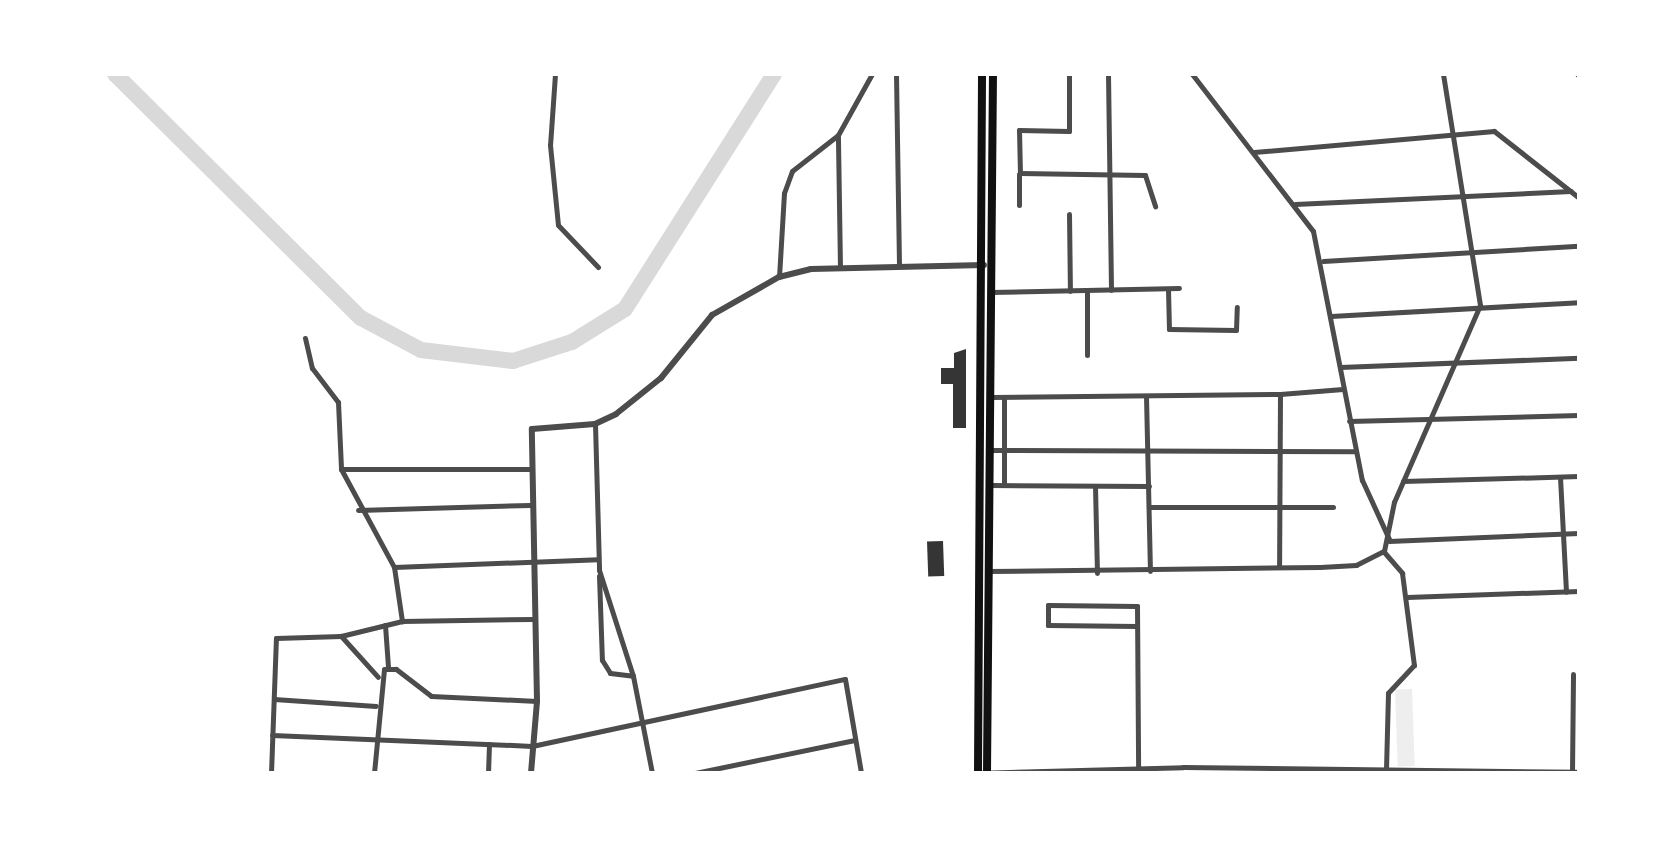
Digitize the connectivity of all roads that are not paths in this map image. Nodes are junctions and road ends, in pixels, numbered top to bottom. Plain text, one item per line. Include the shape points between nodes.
1 (555, 74) edge
2 (872, 74) edge
3 (896, 74) edge
4 (982, 74) edge
5 (993, 74) edge
6 (1069, 74) edge
7 (1108, 74) edge
8 (1192, 74) edge
9 (1443, 74) edge
10 (838, 135) junction
11 (1454, 138) junction
12 (1254, 152) junction
13 (1020, 173) junction
14 (1109, 174) junction
15 (1572, 191) junction
16 (1464, 198) junction
17 (1579, 198) edge
18 (1295, 204) junction
19 (1019, 205) dead end
20 (1155, 206) dead end
21 (1069, 214) dead end
22 (1579, 246) edge
23 (1473, 252) junction
24 (1323, 261) junction
25 (987, 265) junction
26 (899, 266) junction
27 (598, 267) dead end
28 (840, 268) junction
29 (779, 277) junction
30 (1179, 288) dead end
31 (1168, 289) junction
32 (1087, 290) junction
33 (1111, 290) junction
34 (1070, 291) junction
35 (991, 292) junction
36 (1579, 302) edge
37 (1480, 305) junction
38 (1237, 307) dead end
39 (1331, 316) junction
40 (305, 338) dead end
41 (1087, 355) dead end
42 (1579, 358) edge
43 (1454, 364) junction
44 (1340, 367) junction
45 (1343, 389) junction
46 (1280, 394) junction
47 (1146, 395) junction
48 (992, 397) junction
49 (1004, 397) junction
50 (1579, 415) edge
51 (1430, 419) junction
52 (1349, 421) junction
53 (595, 424) junction
54 (991, 450) junction
55 (1004, 451) junction
56 (1148, 451) junction
57 (1356, 451) junction
58 (1279, 452) junction
59 (341, 469) junction
60 (530, 469) junction
61 (1579, 476) edge
62 (1560, 477) junction
63 (1403, 481) junction
64 (991, 485) junction
65 (1004, 485) junction
66 (1095, 485) junction
67 (1149, 486) junction
68 (530, 505) junction
69 (1149, 507) junction
70 (1333, 507) dead end
71 (1280, 508) junction
72 (358, 510) junction
73 (1579, 533) edge
74 (1563, 534) junction
75 (1389, 540) junction
76 (1384, 551) junction
77 (598, 559) junction
78 (531, 561) junction
79 (1279, 566) junction
80 (394, 567) junction
81 (599, 570) junction
82 (979, 571) junction
83 (989, 571) junction
84 (1150, 571) junction
85 (1097, 573) junction
86 (1579, 591) edge
87 (1566, 592) junction
88 (1407, 597) junction
89 (533, 619) junction
90 (402, 621) junction
91 (385, 625) junction
92 (1137, 626) junction
93 (341, 636) junction
94 (388, 667) junction
95 (1573, 674) dead end
96 (633, 676) junction
97 (378, 677) junction
98 (274, 699) junction
99 (537, 701) junction
100 (376, 706) junction
101 (641, 722) junction
102 (272, 735) junction
103 (375, 738) junction
104 (855, 740) junction
105 (489, 744) junction
106 (532, 746) junction
107 (1138, 767) junction
108 (1183, 770) edge
109 (981, 771) edge
110 (1386, 771) junction
111 (1572, 772) edge
112 (1579, 772) edge
113 (271, 773) edge
114 (374, 773) edge
115 (488, 773) edge
116 (531, 773) edge
117 (652, 773) edge
118 (695, 773) edge
119 (861, 773) edge

1 - 27 street via 550,145 558,225
2 - 10 street
3 - 26 street
4 - 25 highway
5 - 25 highway
6 - 13 street via 1069,131 1019,130
7 - 14 street
8 - 12 street
9 - 11 street
10 - 28 street
10 - 29 street via 792,171 784,193
11 - 12 street
11 - 15 street via 1500,133
11 - 16 street
12 - 18 street
13 - 14 street
13 - 19 street
14 - 20 street via 1145,175
14 - 33 street
15 - 16 street
15 - 17 street
16 - 18 street
16 - 23 street
18 - 24 street
21 - 34 street
22 - 23 street
23 - 24 street
23 - 37 street
24 - 39 street
25 - 26 street
25 - 35 highway
25 - 82 highway
26 - 28 street
28 - 29 street
29 - 53 street via 712,315 661,378
30 - 31 street
31 - 33 street
31 - 38 street via 1169,329 1236,330
32 - 33 street
32 - 34 street
32 - 41 street
34 - 35 street
35 - 48 highway
36 - 37 street
37 - 39 street
37 - 43 street
39 - 44 street
40 - 59 street via 312,368 338,402
42 - 43 street
43 - 44 street
43 - 51 street
44 - 45 street
45 - 46 street
45 - 52 street
46 - 47 street
46 - 58 street
47 - 49 street
47 - 56 street
48 - 49 street
48 - 54 highway
49 - 55 street
50 - 51 street
51 - 52 street
51 - 63 street
52 - 57 street
53 - 60 street via 532,429
53 - 77 street
54 - 55 street
54 - 64 highway
55 - 56 street
55 - 65 street
56 - 58 street
56 - 67 street
57 - 58 street
57 - 75 street
58 - 71 street
59 - 60 street
59 - 72 street
60 - 68 street
61 - 62 street
62 - 63 street
62 - 74 street
63 - 75 street
64 - 65 street
64 - 83 highway
65 - 66 street
66 - 67 street
66 - 85 street
67 - 69 street
68 - 72 street
68 - 78 street
69 - 71 street
69 - 84 street
70 - 71 street
71 - 79 street
72 - 80 street
73 - 74 street
74 - 75 street
74 - 87 street
75 - 76 street
76 - 79 street via 1356,565
76 - 88 street via 1402,573
77 - 78 street
77 - 81 street
78 - 80 street
78 - 89 street
79 - 84 street
80 - 90 street
81 - 96 street
81 - 96 street via 602,660 610,673
82 - 83 street
82 - 109 highway
83 - 85 street
83 - 109 highway
84 - 85 street
86 - 87 street
87 - 88 street
88 - 110 street via 1414,665 1388,693
89 - 90 street
89 - 99 street
90 - 91 street
91 - 93 street
91 - 94 street
92 - 92 street via 1048,625 1048,605 1137,606
92 - 107 street
93 - 97 street
93 - 98 street via 276,638
94 - 97 street
94 - 99 street via 431,696
95 - 111 street
96 - 101 street
97 - 100 street
98 - 100 street
98 - 102 street
99 - 106 street
100 - 103 street
101 - 104 street via 845,679
101 - 106 street
101 - 117 street
102 - 103 street
102 - 113 street
103 - 105 street
103 - 114 street
104 - 118 street
104 - 119 street
105 - 106 street
105 - 115 street
106 - 116 street
107 - 108 street
107 - 109 street
108 - 110 street
110 - 111 street
111 - 112 street

